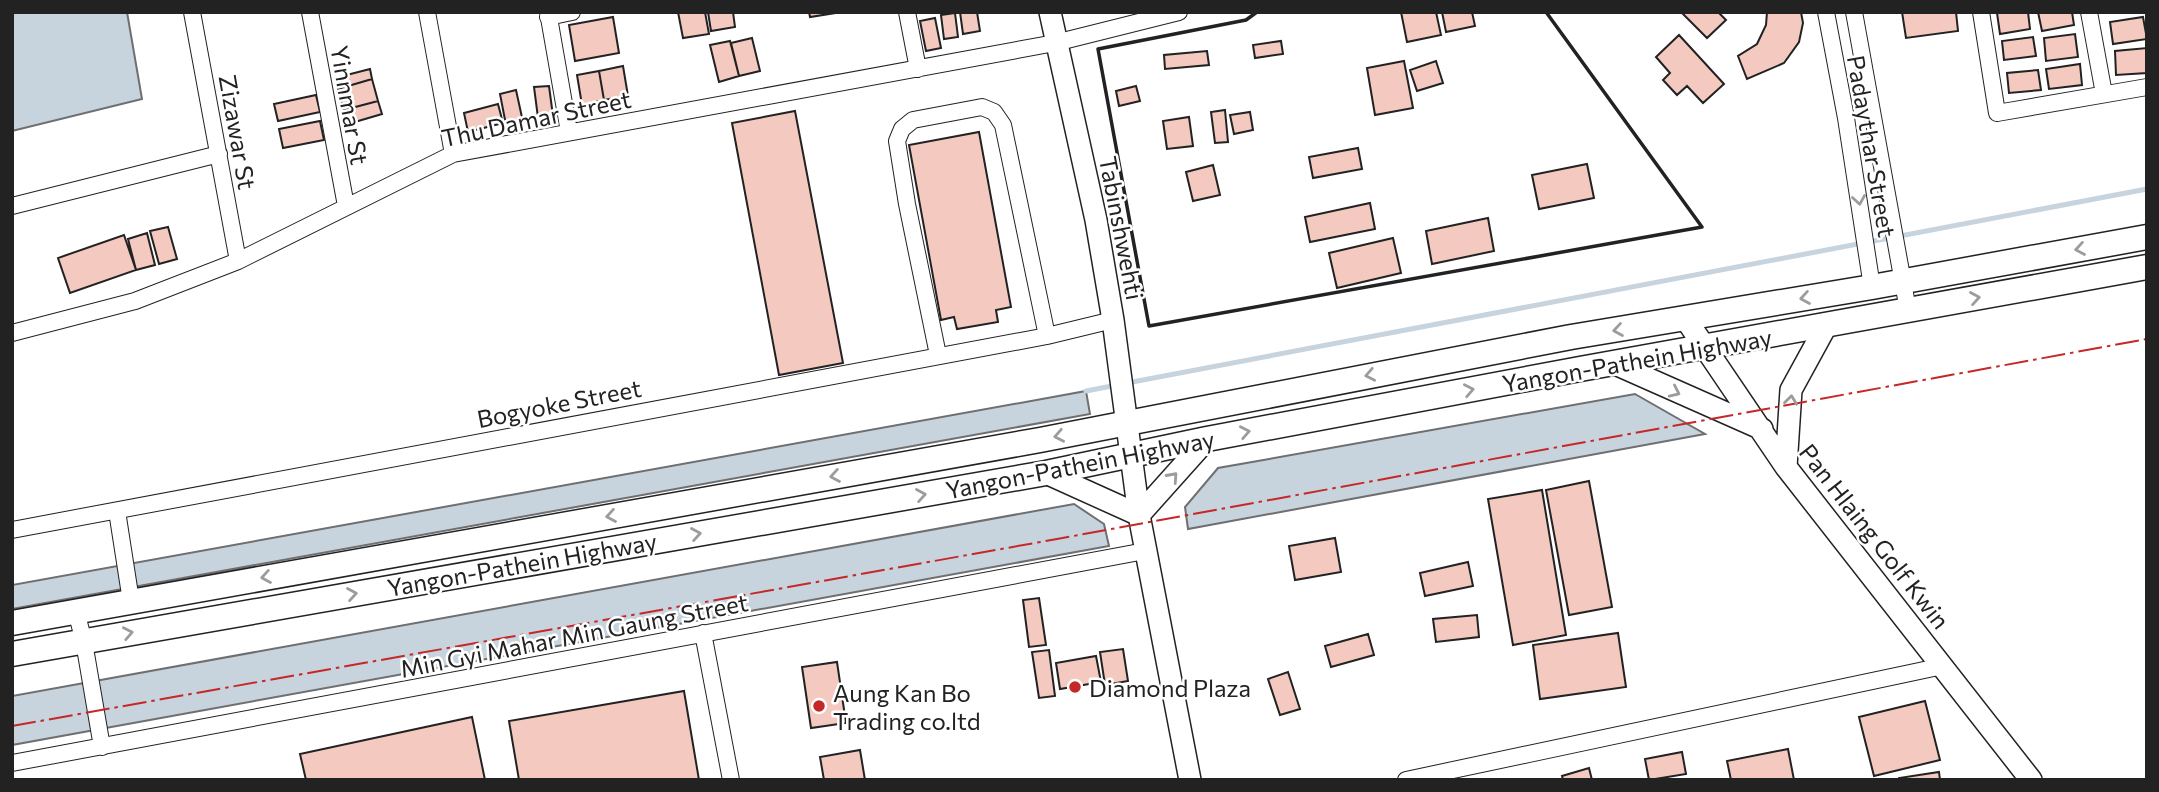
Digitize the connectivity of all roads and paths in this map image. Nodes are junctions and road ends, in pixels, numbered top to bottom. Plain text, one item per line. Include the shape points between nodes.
1 (192, 12) edge
2 (310, 12) edge
3 (427, 12) edge
4 (572, 12) edge
5 (907, 12) edge
6 (1050, 12) edge
7 (1180, 12) edge
8 (1826, 12) edge
9 (1854, 12) edge
10 (1981, 12) edge
11 (2090, 12) edge
12 (548, 15) edge
13 (1055, 43) junction
14 (918, 69) junction
15 (2147, 87) edge
16 (2104, 94) junction
17 (569, 132) junction
18 (219, 154) junction
19 (453, 154) junction
20 (12, 206) edge
21 (346, 206) junction
22 (2147, 236) edge
23 (238, 261) junction
24 (2147, 267) edge
25 (1903, 281) junction
26 (1872, 287) junction
27 (1908, 310) junction
28 (1685, 318) junction
29 (1113, 320) junction
30 (1826, 326) junction
31 (12, 333) edge
32 (1046, 336) junction
33 (1706, 348) junction
34 (938, 355) junction
35 (1613, 363) junction
36 (1126, 423) junction
37 (1762, 429) junction
38 (1207, 439) junction
39 (1130, 456) junction
40 (1786, 467) junction
41 (1046, 473) junction
42 (117, 512) junction
43 (1139, 515) junction
44 (12, 530) edge
45 (1145, 551) junction
46 (131, 599) junction
47 (76, 611) junction
48 (12, 623) edge
49 (703, 633) junction
50 (85, 648) junction
51 (12, 654) edge
52 (1942, 666) junction
53 (102, 747) junction
54 (12, 763) edge
55 (731, 780) edge
56 (1190, 780) edge
57 (1406, 780) edge
58 (2032, 780) edge

1 - 18 street, Zizawar St
2 - 21 street, Yinnmar St
3 - 19 street
4 - 12 street
5 - 14 street
6 - 13 street, Tabinshwehti
7 - 13 street, Thu Damar Street
8 -> 26 street, Padaythar Street
9 - 25 street, Padaythar Street
10 - 16 street via 1997,113
11 - 16 street
12 - 17 street
13 - 14 street, Thu Damar Street
13 - 29 street, Tabinshwehti via 1096,220
14 - 17 street, Thu Damar Street
15 - 16 street
17 - 19 street, Thu Damar Street
18 - 20 street
18 - 23 street, Zizawar St
19 - 21 street, Thu Damar Street
21 - 23 street, Thu Damar Street
22 -> 25 main road, Yangon-Pathein Highway
23 - 31 street, Thu Damar Street via 135,301
27 -> 24 main road, Yangon-Pathein Highway
25 - 26 main road, Yangon-Pathein Highway
25 - 27 street, Padaythar Street
26 -> 28 main road, Yangon-Pathein Highway
27 - 30 main road, Yangon-Pathein Highway
28 - 33 street, Pan Hlaing Golf Kwin
28 -> 36 main road, Yangon-Pathein Highway
29 - 32 street, Bogyoke Street
29 - 36 street, Tabinshwehti
30 - 33 main road, Yangon-Pathein Highway
40 -> 30 street via 1791,390
32 - 34 street, Bogyoke Street
32 - 34 street via 1003,125 995,112 982,107 913,120 902,128 897,141
33 - 35 main road, Yangon-Pathein Highway
33 - 37 street, Pan Hlaing Golf Kwin
34 - 42 street, Bogyoke Street
35 -> 37 street
38 -> 35 main road, Yangon-Pathein Highway
36 - 39 street, Tabinshwehti
36 -> 46 main road, Yangon-Pathein Highway
37 - 40 street, Pan Hlaing Golf Kwin
38 - 39 main road, Yangon-Pathein Highway
43 -> 38 street
39 - 41 main road, Yangon-Pathein Highway
39 - 43 street, Tabinshwehti
40 - 52 street, Pan Hlaing Golf Kwin
41 - 43 street
50 -> 41 main road, Yangon-Pathein Highway
42 - 44 street, Bogyoke Street
42 - 46 street
43 - 45 street, Tabinshwehti
45 - 49 street, Min Gyi Mahar Min Gaung Street
45 - 56 street, Tabinshwehti
46 - 47 main road, Yangon-Pathein Highway
47 - 48 main road, Yangon-Pathein Highway
47 - 50 street
49 - 53 street, Min Gyi Mahar Min Gaung Street
49 - 55 street
50 - 51 main road, Yangon-Pathein Highway
50 - 53 street
52 - 57 street
52 - 58 street, Pan Hlaing Golf Kwin
53 - 54 street, Min Gyi Mahar Min Gaung Street

